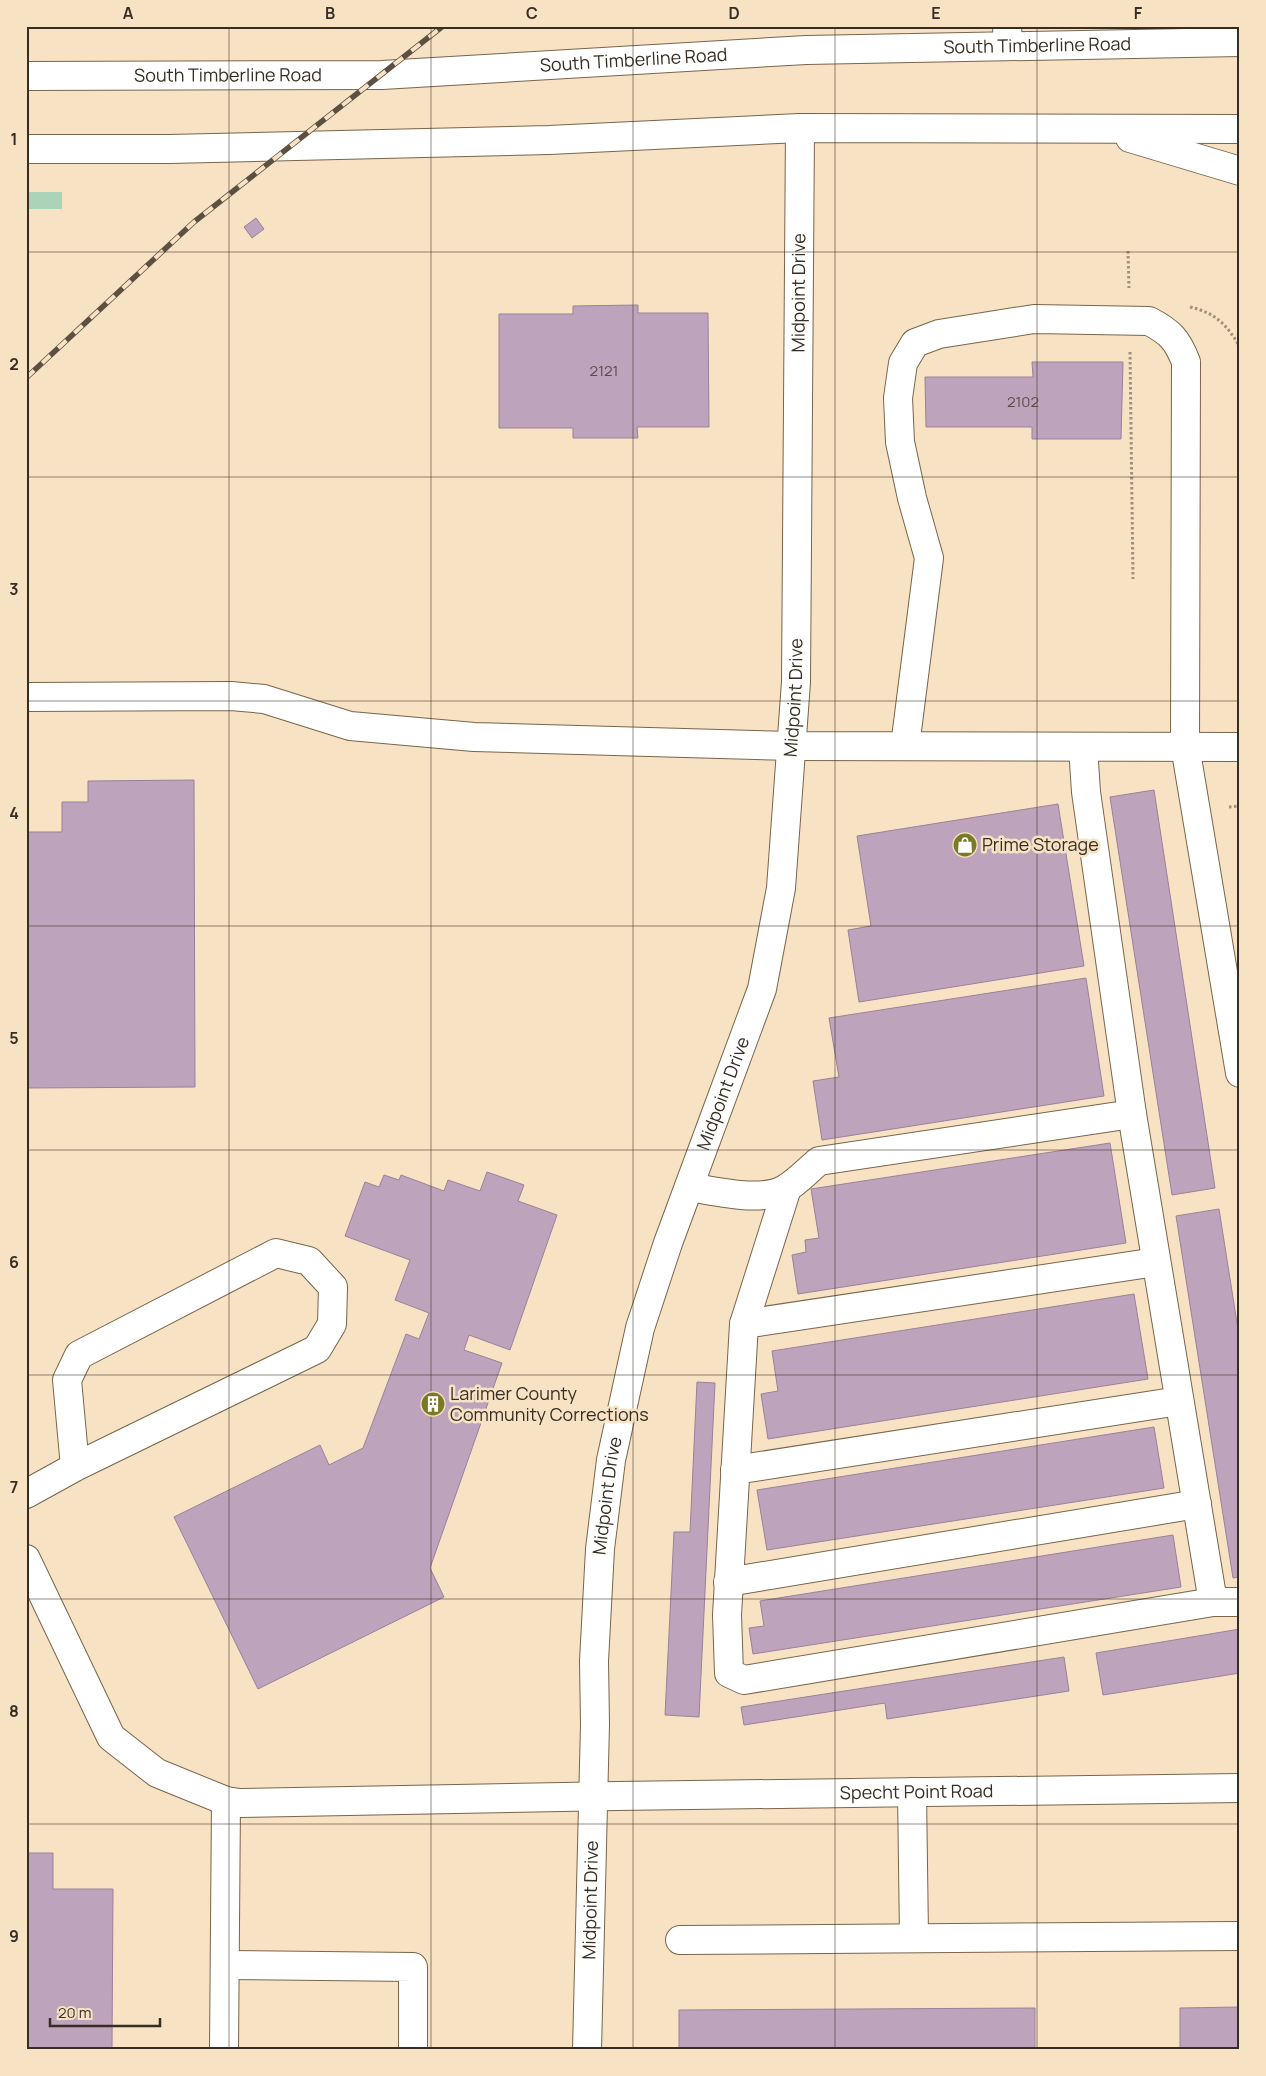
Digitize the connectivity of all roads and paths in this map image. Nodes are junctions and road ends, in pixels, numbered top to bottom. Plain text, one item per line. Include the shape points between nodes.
1 (1007, 36) edge
2 (1240, 42) edge
3 (26, 76) edge
4 (800, 128) junction
5 (1100, 129) junction
6 (1240, 129) edge
7 (26, 149) edge
8 (1240, 171) edge
9 (1130, 351) dead end
10 (1240, 480) edge
11 (1133, 579) dead end
12 (1239, 695) edge
13 (26, 697) edge
14 (1239, 734) edge
15 (792, 746) junction
16 (905, 746) junction
17 (1185, 746) junction
18 (1082, 747) junction
19 (1240, 806) edge
20 (1226, 807) dead end
21 (1240, 1073) edge
22 (1132, 1114) junction
23 (689, 1187) junction
24 (787, 1188) junction
25 (1156, 1262) junction
26 (744, 1324) junction
27 (1179, 1401) junction
28 (75, 1467) junction
29 (735, 1470) junction
30 (26, 1494) edge
31 (1197, 1504) junction
32 (26, 1559) edge
33 (728, 1582) junction
34 (1213, 1602) junction
35 (1240, 1602) edge
36 (1240, 1788) edge
37 (912, 1792) junction
38 (594, 1796) junction
39 (226, 1801) junction
40 (1240, 1936) edge
41 (914, 1937) junction
42 (680, 1940) dead end
43 (225, 1965) junction
44 (224, 2050) edge
45 (412, 2050) edge
46 (587, 2050) edge

1 - 2 street, South Timberline Road
1 - 3 street, South Timberline Road via 382,75
4 - 5 street
4 - 7 street via 549,140
4 - 15 street, Midpoint Drive via 796,682
5 - 6 street
5 - 8 street
9 - 11 path
10 - 12 path
12 - 14 path
13 - 15 street via 231,696 264,699 350,726 474,737
14 - 17 street
15 - 16 street
15 - 23 street, Midpoint Drive via 781,888 762,989
16 - 17 street via 929,558 900,442 898,398 903,362 915,342 939,334 1034,319 1149,321 1165,329 1179,344 1186,362
16 - 18 street
17 - 18 street
17 - 21 street
18 - 22 street
19 - 20 path
22 - 24 street via 818,1161
22 - 25 street
23 - 24 street via 758,1196
23 - 38 street, Midpoint Drive via 640,1328 611,1460 600,1549 594,1661
24 - 26 street
25 - 26 street
25 - 27 street
26 - 29 street
27 - 29 street
27 - 31 street
28 - 28 street via 67,1380 79,1355 276,1253 309,1261 333,1288 332,1324 317,1349
28 - 30 street
29 - 33 street
31 - 33 street
31 - 34 street
32 - 39 street, Specht Point Road via 111,1737 157,1773
33 - 34 street via 729,1672 744,1680
34 - 35 street
36 - 37 street, Specht Point Road
37 - 38 street, Specht Point Road
37 - 41 street
38 - 39 street, Specht Point Road
38 - 46 street, Midpoint Drive
39 - 43 street
40 - 41 street
41 - 42 street
43 - 44 street
43 - 45 street via 413,1967

